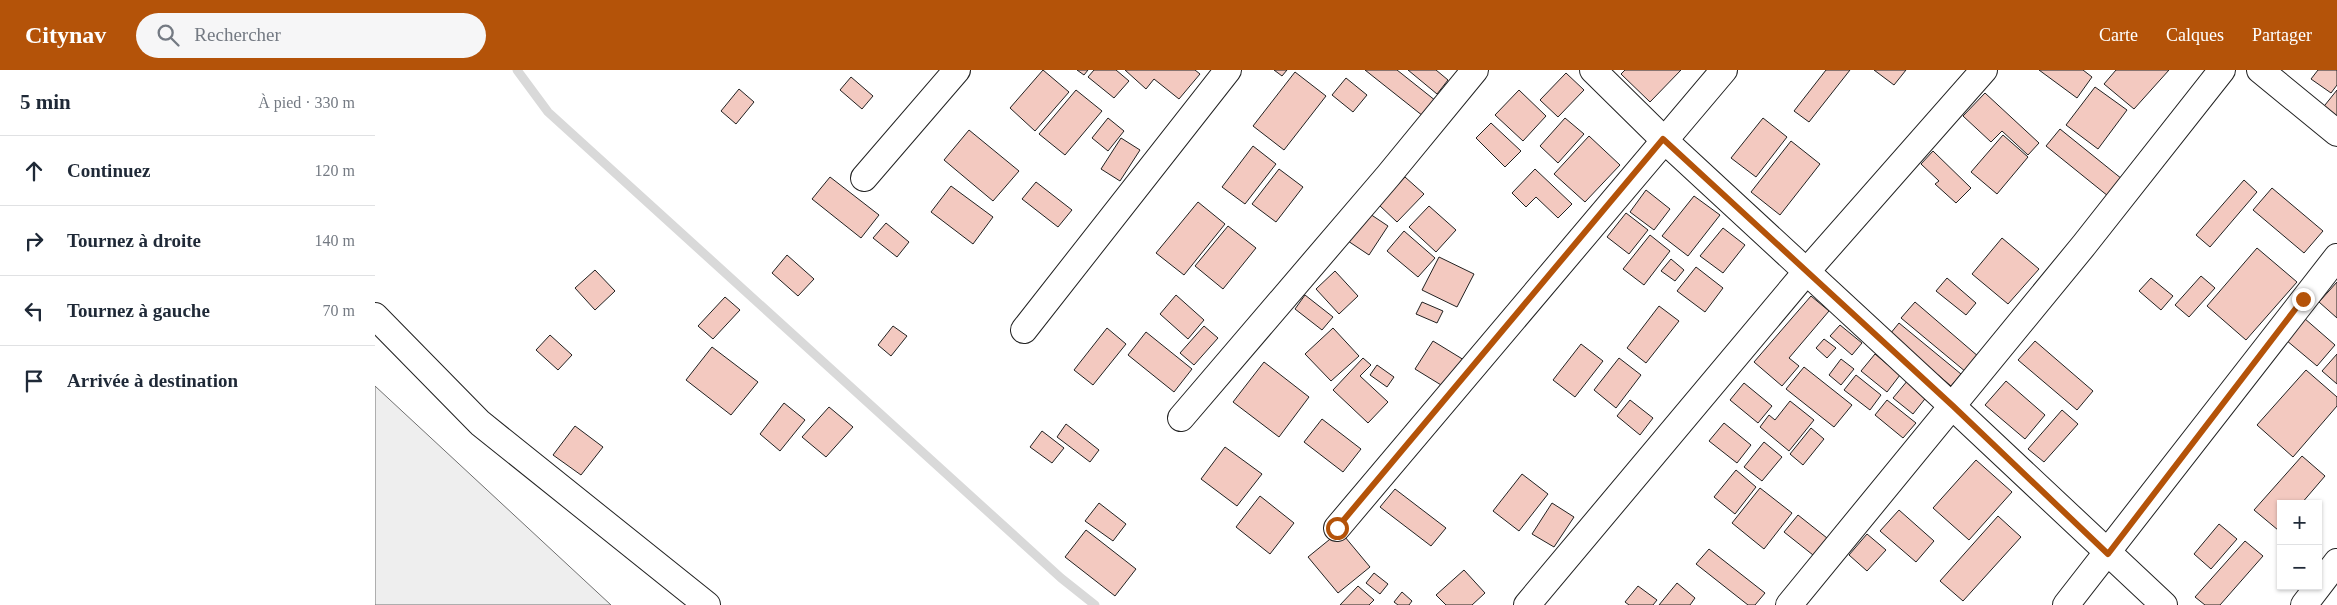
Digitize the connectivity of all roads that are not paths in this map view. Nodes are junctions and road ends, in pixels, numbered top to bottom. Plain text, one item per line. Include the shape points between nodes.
1 (957, 70) edge
2 (1228, 70) edge
3 (1475, 70) edge
4 (1593, 70) edge
5 (1724, 70) edge
6 (1985, 70) edge
7 (2222, 70) edge
8 (2261, 70) edge
9 (2337, 133) edge
10 (1663, 139) junction
11 (864, 178) dead end
12 (2337, 257) edge
13 (1807, 271) junction
14 (375, 316) edge
15 (1024, 330) dead end
16 (1953, 406) junction
17 (1181, 418) dead end
18 (1337, 528) dead end
19 (2108, 554) junction
20 (2337, 562) edge
21 (707, 605) edge
22 (1527, 605) edge
23 (1789, 605) edge
24 (2066, 605) edge
25 (2163, 605) edge
26 (2303, 605) edge

1 - 11 street
2 - 15 street
3 - 17 street
4 - 10 street
5 - 10 street
6 - 13 street
7 - 16 street
8 - 9 street
10 - 13 street
10 - 18 street
12 - 19 street
13 - 16 street
13 - 22 street
14 - 21 street via 481,423
16 - 19 street
16 - 23 street
19 - 24 street
19 - 25 street
20 - 26 street

